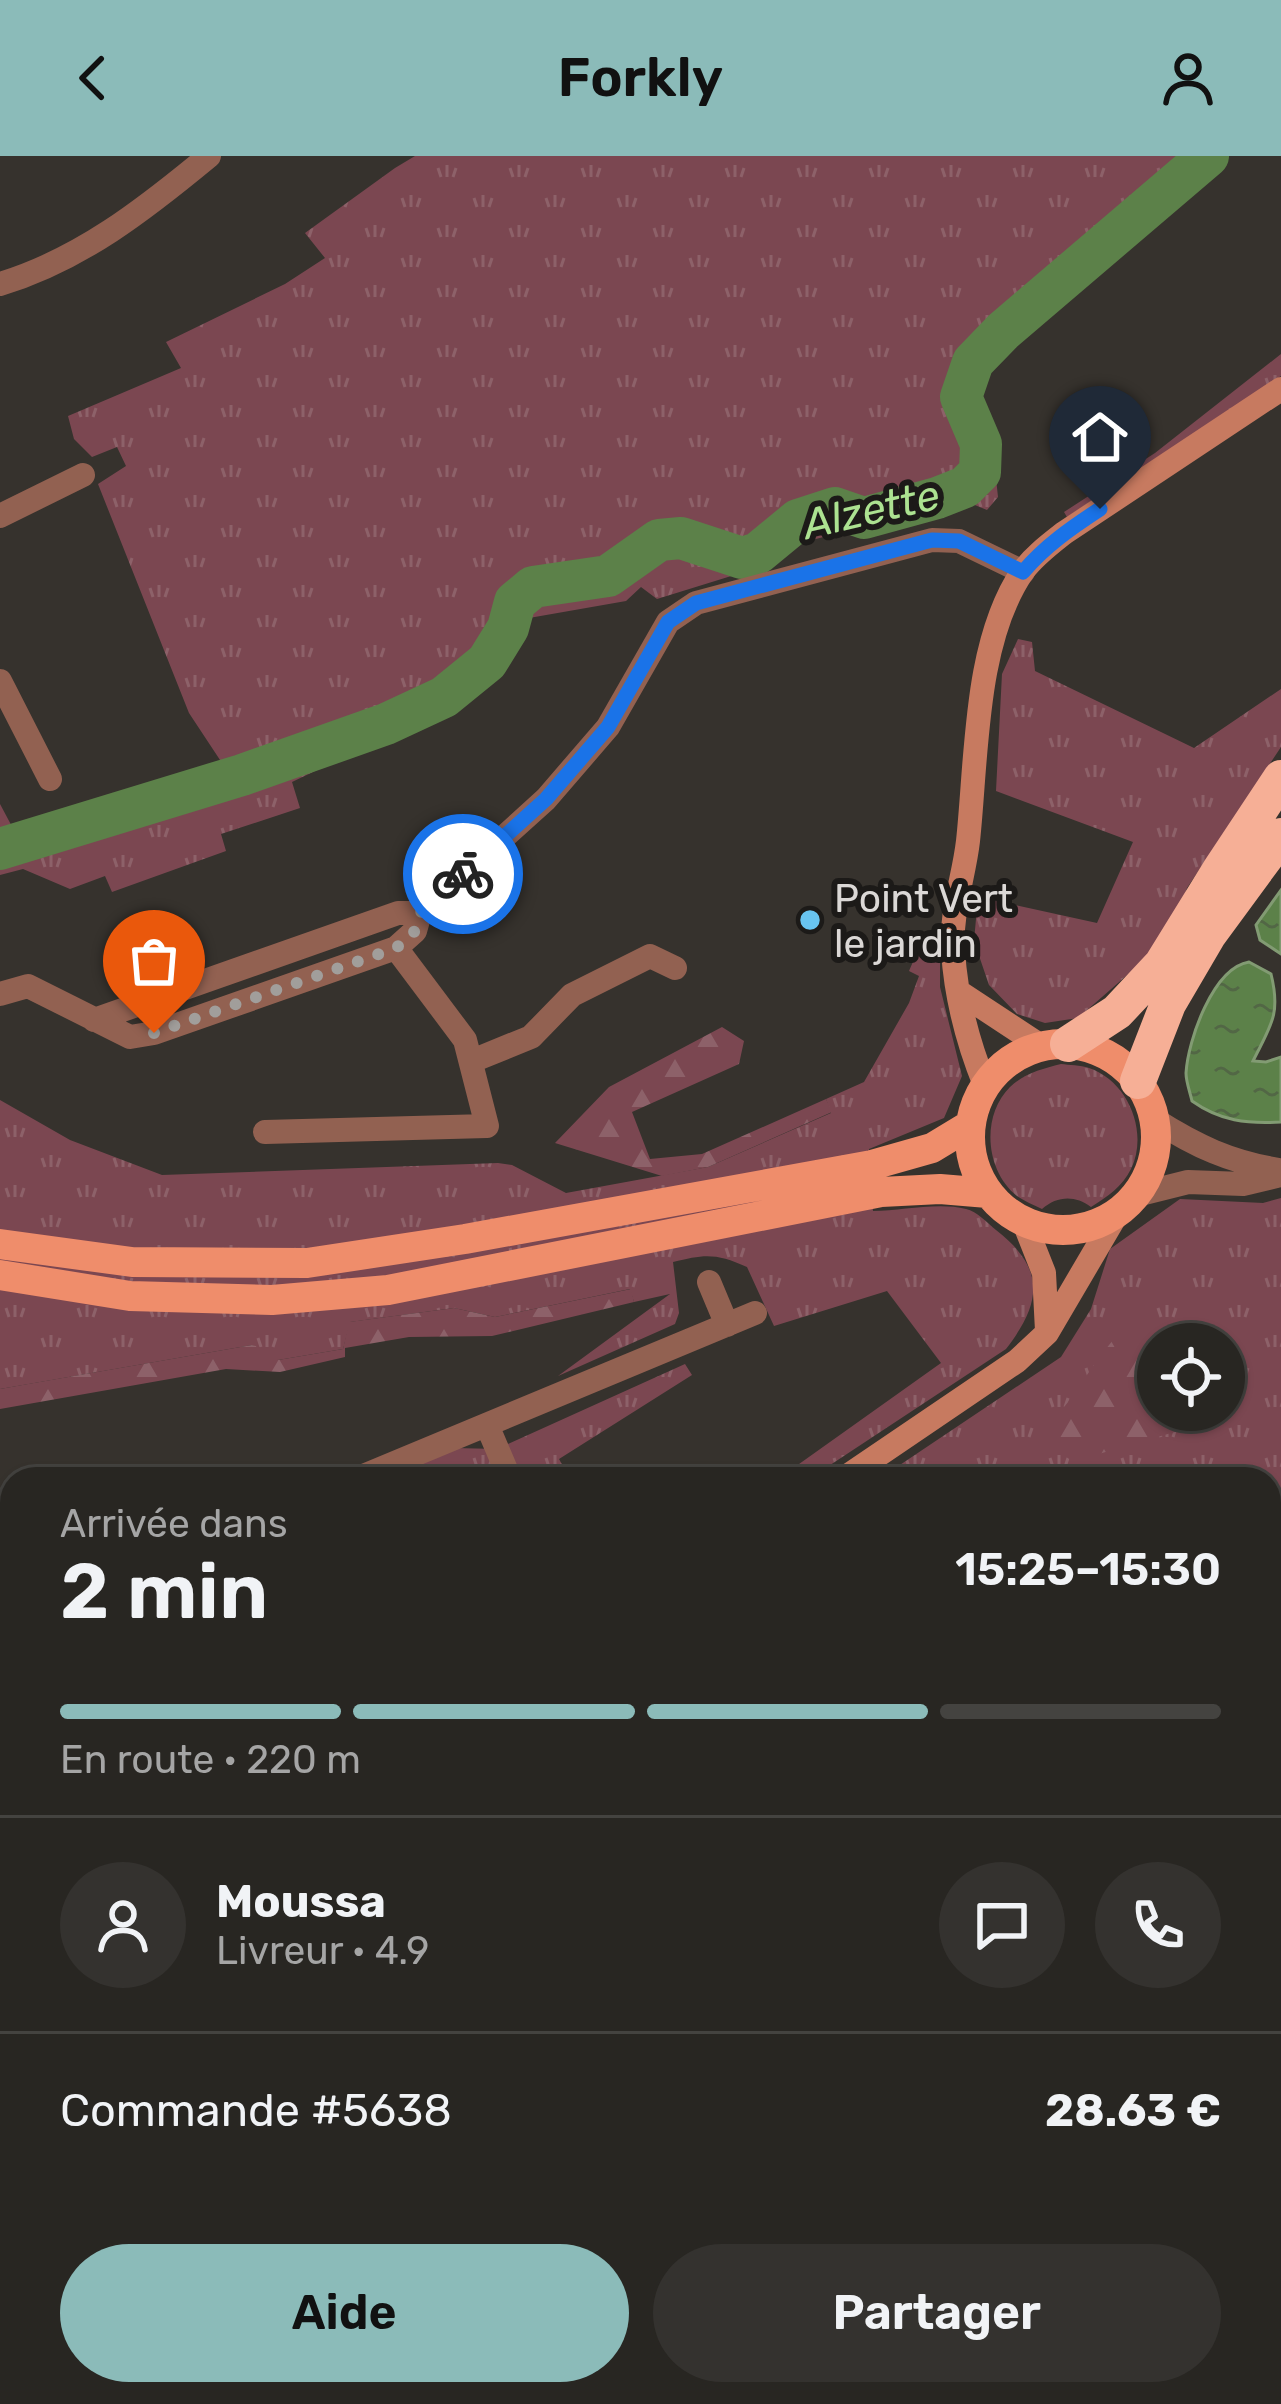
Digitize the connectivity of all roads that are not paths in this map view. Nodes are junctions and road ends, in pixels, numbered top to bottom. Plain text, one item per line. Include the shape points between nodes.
1 (209, 156) edge
2 (0, 284) edge
3 (1281, 389) edge
4 (83, 475) dead end
5 (0, 516) edge
6 (1023, 572) junction
7 (0, 681) edge
8 (1281, 778) edge
9 (50, 779) dead end
10 (1281, 836) edge
11 (420, 913) junction
12 (396, 948) junction
13 (675, 968) dead end
14 (959, 992) junction
15 (0, 994) edge
16 (94, 1020) junction
17 (1055, 1045) junction
18 (472, 1061) junction
19 (1138, 1081) junction
20 (985, 1085) junction
21 (1155, 1120) junction
22 (970, 1125) junction
23 (266, 1132) dead end
24 (1281, 1173) edge
25 (988, 1192) junction
26 (1127, 1203) junction
27 (1023, 1220) junction
28 (0, 1244) edge
29 (0, 1275) edge
30 (709, 1282) dead end
31 (755, 1312) dead end
32 (727, 1324) junction
33 (1047, 1333) junction
34 (487, 1425) junction
35 (385, 1467) edge
36 (505, 1467) edge
37 (861, 1467) edge

1 - 2 street via 104,237
3 - 6 street via 1064,533
4 - 5 street
6 - 11 street via 959,541 932,540 696,603 668,622 608,727 546,799
6 - 14 street via 1003,611 982,694 952,945
7 - 9 street
8 - 17 highway via 1162,964 1117,1012
10 - 19 highway via 1168,1004
11 - 12 street via 415,931
11 - 16 street via 398,913
12 - 16 street via 154,1033 130,1036
12 - 18 street
13 - 18 street via 650,956 572,995 531,1037
14 - 17 street
14 - 20 street
15 - 16 street via 28,986
17 - 19 main road via 1095,1049
17 - 20 main road via 1020,1054
18 - 23 street via 487,1126
19 - 21 main road
20 - 22 main road
21 - 24 street via 1195,1145
21 - 26 main road via 1150,1172
22 - 25 main road via 970,1150
22 - 28 main road via 932,1148 872,1165 307,1263 131,1262
24 - 26 street via 1243,1184 1188,1183
25 - 27 main road
25 - 29 main road via 880,1192 388,1290 272,1300 130,1295
26 - 27 main road via 1092,1225 1064,1230
26 - 33 street
27 - 33 street via 1044,1273
30 - 32 street
31 - 32 street
32 - 34 street
33 - 37 street
34 - 35 street
34 - 36 street

